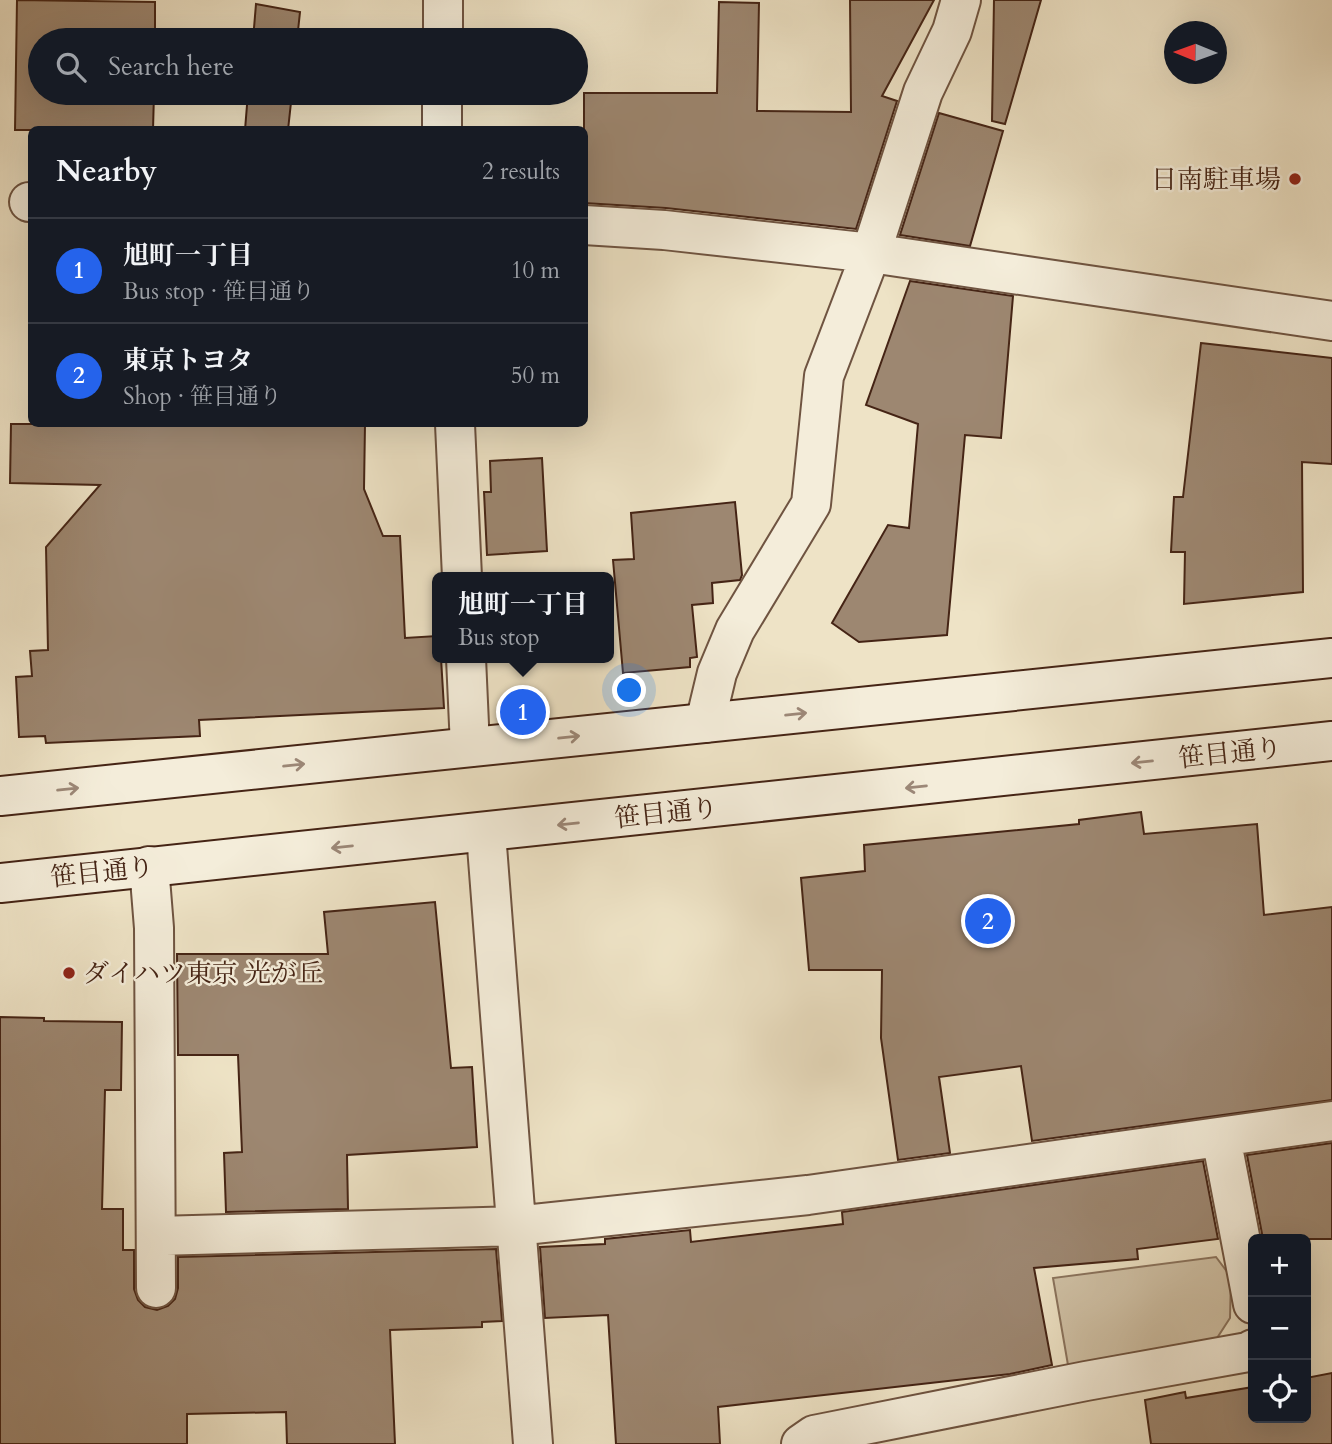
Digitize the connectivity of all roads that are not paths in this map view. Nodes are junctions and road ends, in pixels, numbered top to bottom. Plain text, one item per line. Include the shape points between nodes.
1 (443, 0) edge
2 (961, 0) edge
3 (443, 28) edge
4 (442, 105) edge
5 (442, 126) edge
6 (588, 225) edge
7 (871, 253) junction
8 (1332, 321) edge
9 (455, 427) edge
10 (462, 572) edge
11 (1332, 658) edge
12 (466, 663) edge
13 (705, 723) junction
14 (1332, 741) edge
15 (470, 747) junction
16 (0, 796) edge
17 (486, 833) junction
18 (149, 866) junction
19 (0, 883) edge
20 (1332, 1121) edge
21 (1221, 1137) junction
22 (515, 1226) junction
23 (156, 1237) junction
24 (156, 1288) dead end
25 (1252, 1297) edge
26 (1248, 1353) edge
27 (533, 1444) edge
28 (801, 1444) edge

1 - 3 street
2 - 7 street via 952,31 923,92
4 - 5 street
6 - 7 street
7 - 8 street
7 - 13 street via 824,376 811,504 735,630 717,673
9 - 10 street
13 -> 11 street
12 - 15 street
15 -> 13 street
14 -> 17 street, 笹目通り
16 -> 15 street
17 -> 18 street, 笹目通り
17 - 22 street
18 - 19 street, 笹目通り
18 - 23 street via 154,928
20 - 21 street
21 - 22 street via 807,1195
21 - 25 street
22 - 23 street
22 - 27 street
23 - 24 street
26 - 28 street via 814,1435

